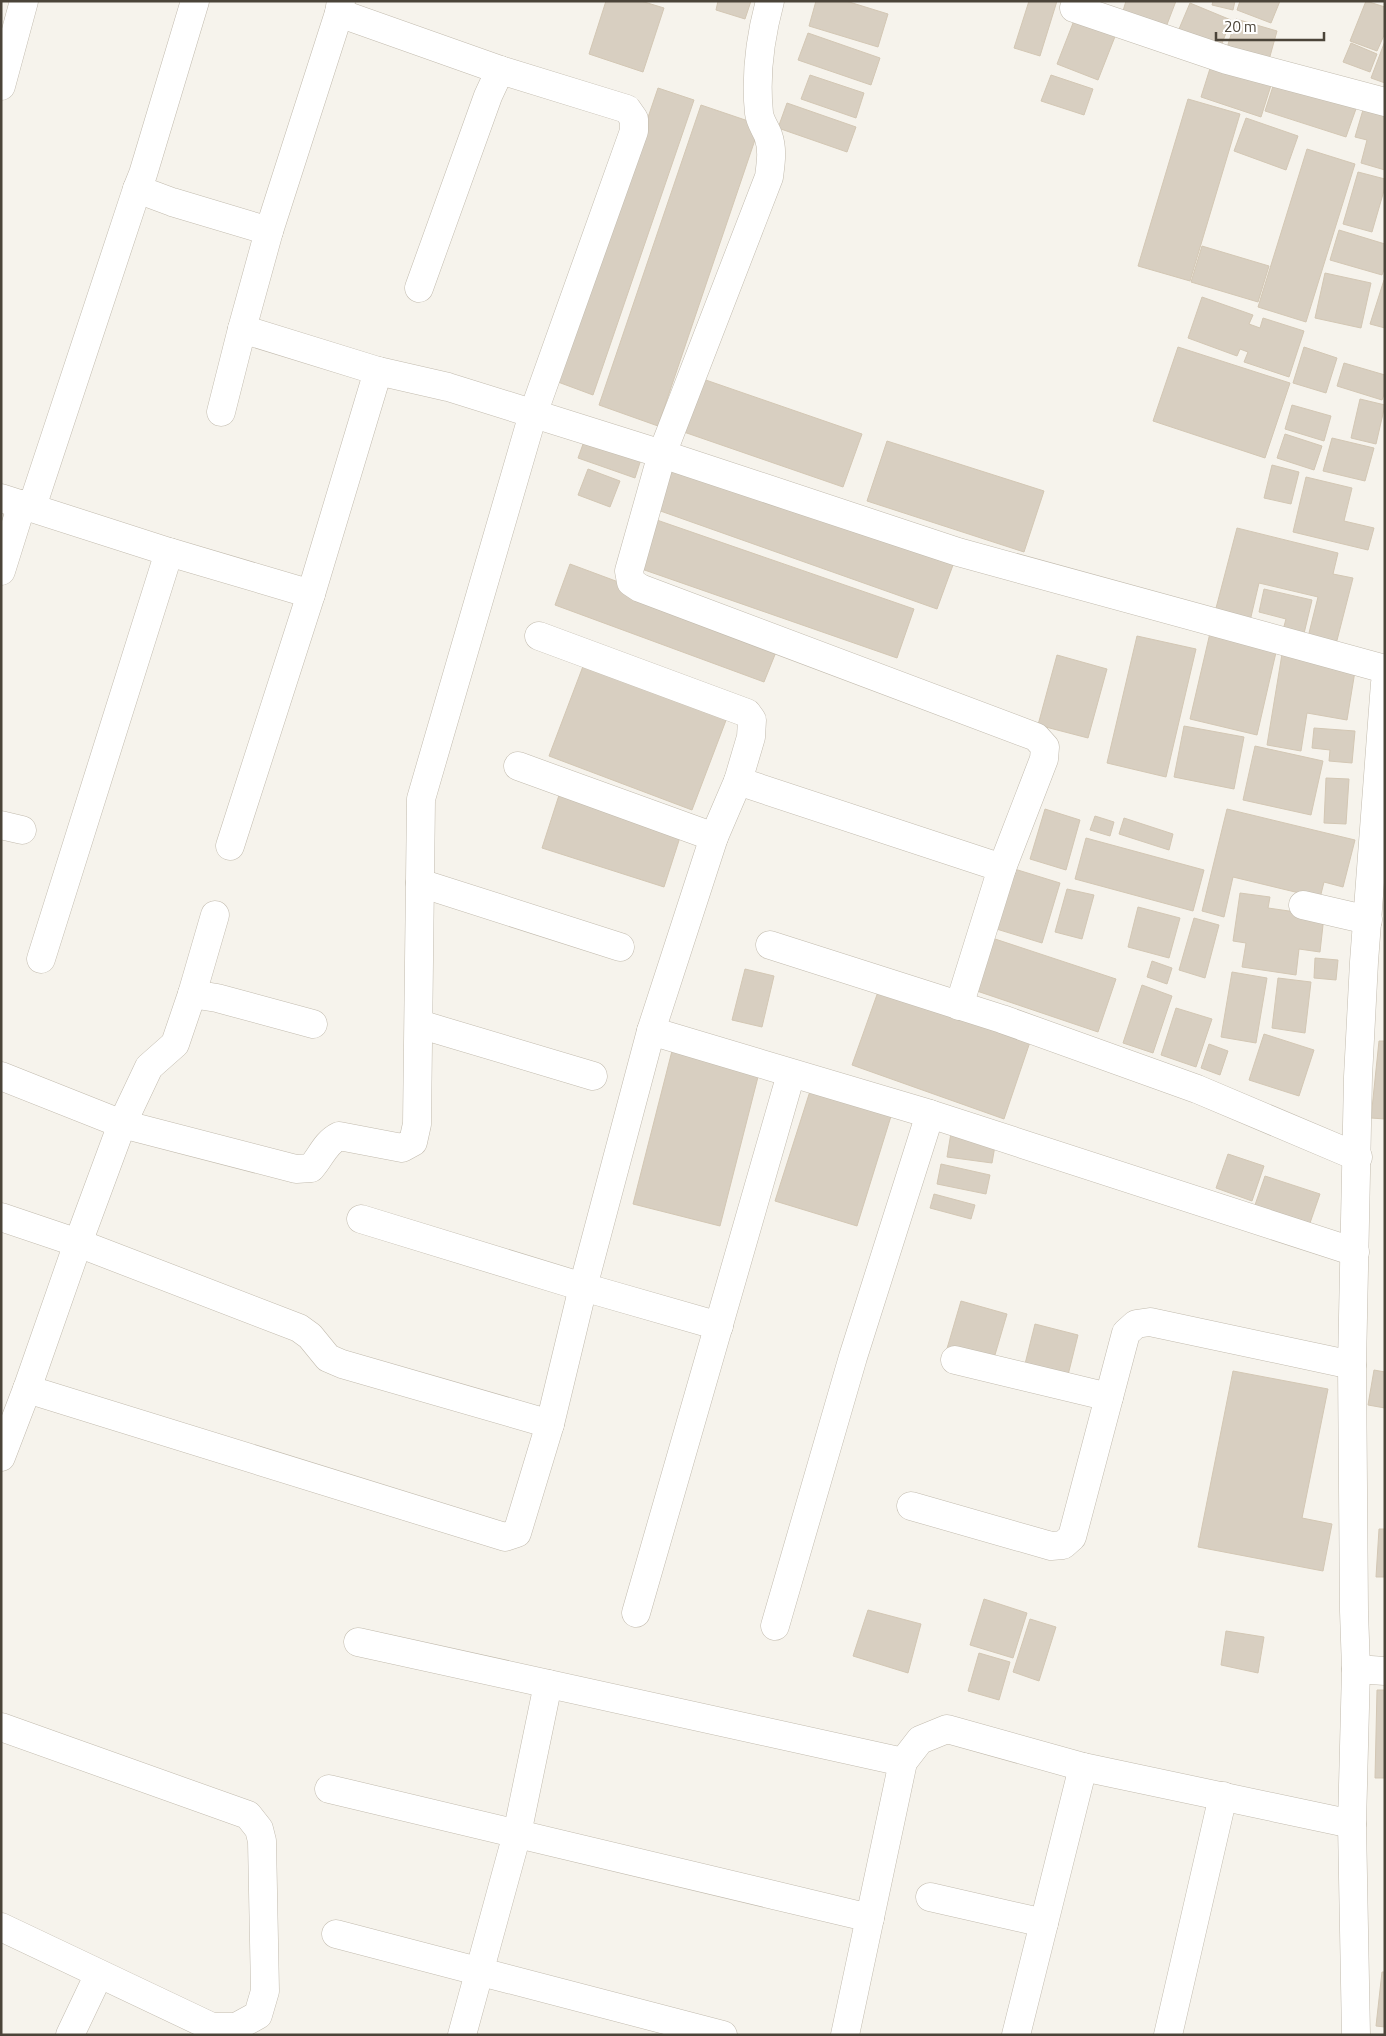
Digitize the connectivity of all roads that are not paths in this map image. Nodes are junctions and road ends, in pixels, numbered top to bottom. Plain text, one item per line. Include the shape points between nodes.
1 (24, 1) edge
2 (195, 1) edge
3 (770, 1) edge
4 (340, 7) edge
5 (1074, 8) dead end
6 (1104, 10) edge
7 (500, 70) junction
8 (1, 86) edge
9 (1385, 102) edge
10 (137, 189) junction
11 (269, 231) junction
12 (419, 288) dead end
13 (242, 329) junction
14 (378, 371) junction
15 (221, 412) dead end
16 (532, 414) junction
17 (662, 454) junction
18 (19, 503) edge
19 (170, 552) junction
20 (1, 572) edge
21 (311, 594) junction
22 (539, 636) dead end
23 (1385, 669) edge
24 (1385, 683) edge
25 (518, 766) dead end
26 (738, 781) junction
27 (714, 837) junction
28 (230, 846) dead end
29 (1002, 868) junction
30 (420, 883) junction
31 (1304, 905) dead end
32 (215, 915) dead end
33 (1368, 920) junction
34 (770, 945) dead end
35 (620, 947) dead end
36 (41, 959) dead end
37 (1374, 963) edge
38 (192, 994) junction
39 (960, 1006) junction
40 (312, 1024) dead end
41 (419, 1024) junction
42 (651, 1031) junction
43 (791, 1074) junction
44 (1, 1076) edge
45 (593, 1076) dead end
46 (930, 1114) junction
47 (122, 1124) junction
48 (1358, 1157) junction
49 (1, 1217) edge
50 (362, 1219) dead end
51 (78, 1243) junction
52 (1355, 1252) junction
53 (583, 1287) junction
54 (719, 1326) junction
55 (955, 1360) dead end
56 (1352, 1365) junction
57 (27, 1389) junction
58 (1109, 1397) junction
59 (550, 1424) junction
60 (1, 1457) edge
61 (910, 1506) dead end
62 (636, 1613) dead end
63 (775, 1626) dead end
64 (358, 1642) dead end
65 (1356, 1669) junction
66 (1385, 1671) edge
67 (548, 1684) junction
68 (1, 1727) edge
69 (903, 1762) junction
70 (1084, 1767) junction
71 (329, 1789) dead end
72 (1223, 1796) junction
73 (1352, 1824) junction
74 (517, 1834) junction
75 (930, 1897) dead end
76 (870, 1918) junction
77 (1044, 1924) junction
78 (1, 1927) edge
79 (336, 1934) dead end
80 (478, 1971) junction
81 (99, 1974) junction
82 (70, 2035) edge
83 (462, 2035) edge
84 (723, 2035) edge
85 (845, 2035) edge
86 (1016, 2035) edge
87 (1168, 2035) edge
88 (1356, 2035) edge

1 - 8 street
2 - 10 street
3 - 17 street via 758,68 759,115 772,157 769,177
4 - 7 street
4 - 11 street
5 - 6 street
6 - 9 street via 1226,60
7 - 12 street
7 - 16 street via 627,109 634,119 634,131
10 - 11 street
10 - 18 street
11 - 13 street
13 - 14 street
13 - 15 street
14 - 16 street via 448,387
14 - 21 street
16 - 17 street
16 - 30 street via 421,799
17 - 23 street via 958,552
17 - 29 street via 628,571 631,582 658,595 1036,736 1045,747 1044,759
18 - 19 street
18 - 20 street
19 - 21 street
19 - 36 street
21 - 28 street
22 - 26 street via 747,713 752,720 751,736
24 - 33 street
25 - 27 street
26 - 27 street
26 - 29 street
27 - 42 street
29 - 39 street
30 - 35 street
30 - 41 street
31 - 33 street
32 - 38 street
33 - 37 street
34 - 39 street
37 - 48 street via 1358,1077
38 - 40 street
38 - 47 street via 175,1044 149,1067
39 - 48 street via 1197,1089
41 - 45 street
41 - 47 street via 418,1124 413,1142 402,1148 339,1136 329,1141 311,1168 296,1169
42 - 43 street
42 - 53 street
43 - 46 street
43 - 54 street
44 - 47 street
46 - 52 street
46 - 63 street via 853,1356
47 - 51 street
48 - 52 street
49 - 51 street
50 - 53 street
51 - 57 street
51 - 59 street via 299,1328 328,1358 342,1364
52 - 56 street
53 - 54 street
53 - 59 street
54 - 62 street
55 - 58 street
56 - 58 street via 1150,1322 1136,1324 1126,1333
56 - 65 street
57 - 59 street via 504,1537 517,1533
57 - 60 street
58 - 61 street via 1072,1537 1063,1544 1051,1546
64 - 67 street
65 - 66 street
65 - 73 street
67 - 69 street
67 - 74 street
68 - 81 street via 248,1816 259,1829 262,1841 265,1992 258,2015 236,2027 212,2027
69 - 70 street via 920,1740 947,1729
69 - 76 street
70 - 72 street
70 - 77 street
71 - 74 street
72 - 73 street
72 - 87 street
73 - 88 street
74 - 76 street
74 - 80 street
75 - 77 street
76 - 85 street
77 - 86 street
78 - 81 street
79 - 80 street
80 - 83 street
80 - 84 street
81 - 82 street

